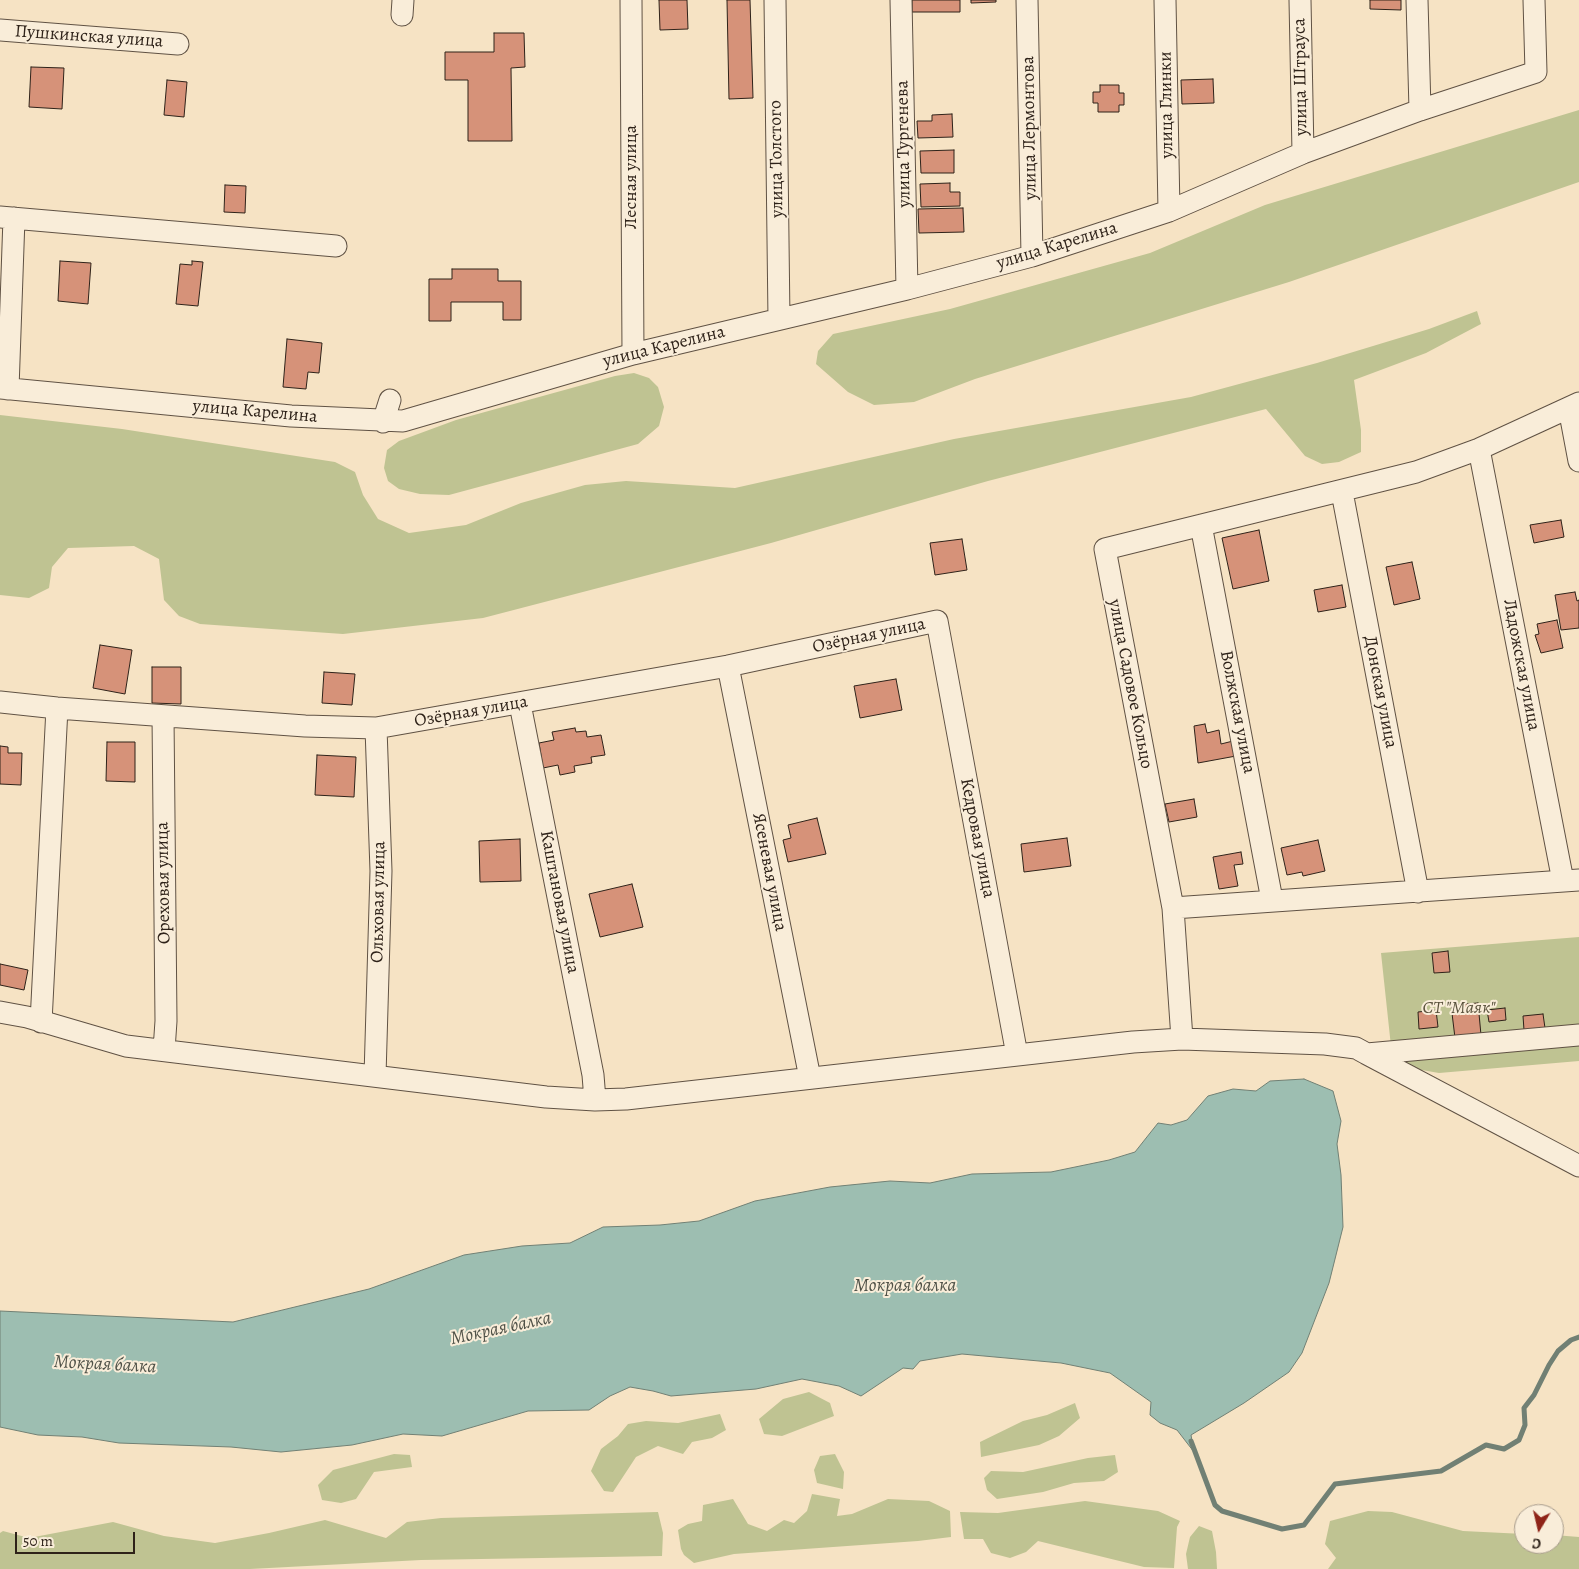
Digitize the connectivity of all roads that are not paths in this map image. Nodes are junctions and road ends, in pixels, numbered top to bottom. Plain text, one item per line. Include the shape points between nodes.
1 (632, 0) edge
2 (775, 0) edge
3 (901, 0) edge
4 (1027, 0) edge
5 (1165, 0) edge
6 (1300, 0) edge
7 (1417, 0) edge
8 (1534, 0) edge
9 (0, 30) edge
10 (178, 44) dead end
11 (1420, 110) junction
12 (1303, 153) junction
13 (1169, 210) junction
14 (7, 218) edge
15 (336, 246) dead end
16 (1032, 256) junction
17 (907, 289) junction
18 (779, 319) junction
19 (633, 354) junction
20 (4, 389) edge
21 (390, 400) dead end
22 (1574, 405) edge
23 (383, 422) junction
24 (1479, 449) junction
25 (1579, 461) edge
26 (1342, 492) junction
27 (1202, 525) junction
28 (937, 621) joint
29 (728, 666) junction
30 (0, 702) edge
31 (520, 704) junction
32 (57, 708) junction
33 (163, 716) junction
34 (376, 728) junction
35 (1571, 881) edge
36 (1418, 892) junction
37 (1272, 900) junction
38 (1173, 908) junction
39 (0, 1012) edge
40 (41, 1022) junction
41 (1579, 1036) edge
42 (1182, 1039) junction
43 (164, 1050) junction
44 (1367, 1054) junction
45 (1017, 1055) junction
46 (374, 1076) junction
47 (810, 1078) junction
48 (595, 1100) junction
49 (1579, 1166) edge

1 - 19 street, Лесная улица
2 - 18 street, улица Толстого
3 - 17 street, улица Тургенева
4 - 16 street, улица Лермонтова
5 - 13 street, улица Глинки
6 - 12 street, улица Штрауса
7 - 11 street
8 - 11 street, улица Карелина via 1536,72
9 - 10 street, Пушкинская улица
11 - 12 street, улица Карелина
12 - 13 street, улица Карелина
13 - 16 street, улица Карелина
14 - 15 street, улица Карелина
14 - 20 street, улица Карелина
16 - 17 street, улица Карелина
17 - 18 street, улица Карелина
18 - 19 street, улица Карелина
19 - 23 street, улица Карелина via 403,421
20 - 23 street, улица Карелина
21 - 23 street
22 - 24 street, улица Садовое Кольцо
22 - 25 street
24 - 26 street, улица Садовое Кольцо via 1416,472
24 - 35 street, Ладожская улица
26 - 27 street, улица Садовое Кольцо
26 - 36 street, Донская улица
27 - 37 street, Волжская улица
27 - 38 street, улица Садовое Кольцо via 1105,549
28 - 29 street, Озёрная улица
28 - 45 street, Кедровая улица
29 - 31 street, Озёрная улица
29 - 47 street, Ясеневая улица
30 - 32 street, Озёрная улица
31 - 34 street, Озёрная улица
31 - 48 street, Каштановая улица via 593,1075
32 - 33 street, Озёрная улица
32 - 40 street
33 - 34 street, Озёрная улица
33 - 43 street, Ореховая улица
34 - 46 street, Ольховая улица via 381,871
35 - 36 street
36 - 37 street
37 - 38 street
38 - 42 street
39 - 40 street
40 - 43 street via 126,1046
41 - 44 street
42 - 44 street via 1325,1044 1356,1048
42 - 45 street
43 - 46 street
44 - 49 street
45 - 47 street
46 - 48 street
47 - 48 street

